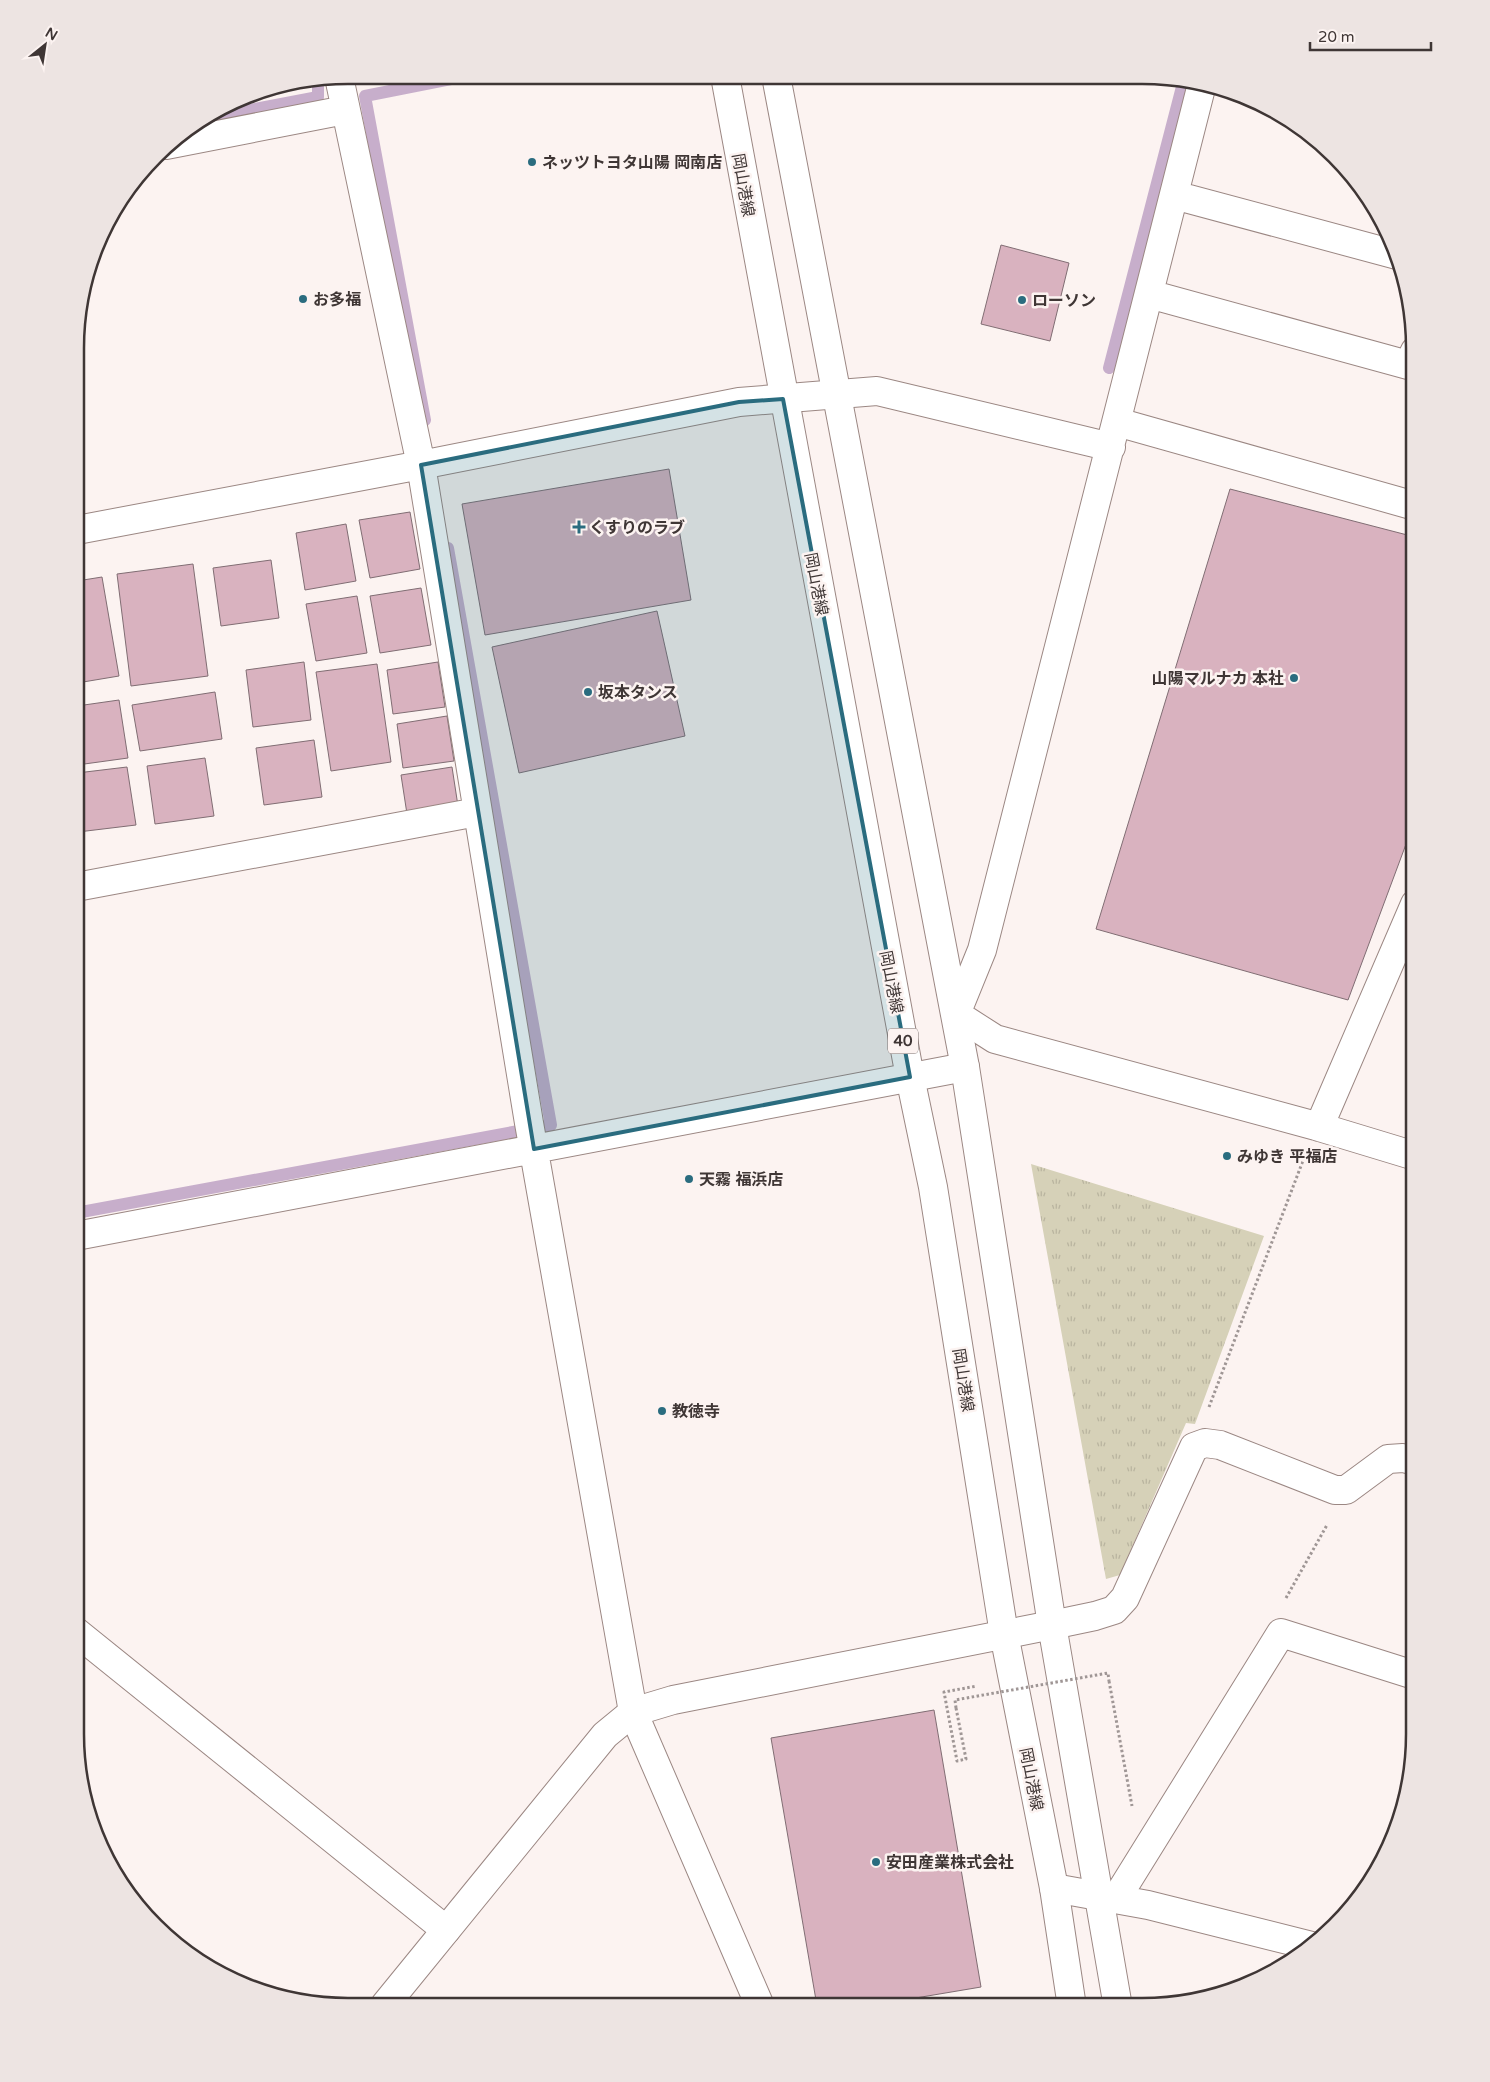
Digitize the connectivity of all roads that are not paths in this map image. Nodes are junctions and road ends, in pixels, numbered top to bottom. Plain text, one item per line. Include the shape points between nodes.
1 (339, 84) edge
2 (726, 84) edge
3 (778, 84) edge
4 (1200, 91) edge
5 (345, 110) junction
6 (183, 142) edge
7 (1174, 195) junction
8 (1388, 253) edge
9 (1150, 294) junction
10 (1406, 364) edge
11 (836, 394) junction
12 (783, 399) junction
13 (1114, 434) junction
14 (430, 463) junction
15 (1406, 504) edge
16 (84, 529) edge
17 (477, 812) junction
18 (84, 886) edge
19 (1406, 924) edge
20 (956, 1014) junction
21 (966, 1067) junction
22 (910, 1077) junction
23 (1317, 1127) junction
24 (532, 1136) junction
25 (1406, 1153) edge
26 (84, 1234) edge
27 (1406, 1459) edge
28 (1052, 1625) junction
29 (1004, 1634) junction
30 (84, 1638) edge
31 (1406, 1672) edge
32 (633, 1712) junction
33 (1054, 1888) junction
34 (1107, 1898) junction
35 (446, 1930) junction
36 (1303, 1944) edge
37 (391, 1998) edge
38 (757, 1998) edge
39 (1071, 1998) edge
40 (1117, 1998) edge

1 - 5 street
2 - 12 street, 岡山港線 / 40
3 - 11 street
4 - 7 street
5 - 6 street
5 - 14 street
7 - 8 street
7 - 9 street
9 - 10 street
9 - 13 street
11 - 12 street
11 - 13 street via 877,392
11 - 20 street
12 - 14 street via 738,402
12 - 22 street, 岡山港線 / 40
13 - 15 street
13 - 20 street via 982,950
14 - 16 street
14 - 17 street
17 - 18 street
17 - 24 street
19 - 23 street
20 - 21 street
20 - 23 street via 995,1039
21 - 22 street
21 - 28 street
22 - 24 street
22 - 29 street, 岡山港線 / 40 via 933,1187
23 - 25 street
24 - 26 street
24 - 32 street
27 - 28 street via 1388,1459 1346,1490 1335,1490 1220,1445 1205,1443 1194,1447 1125,1598 1114,1610
28 - 29 street
28 - 34 street
29 - 32 street via 673,1700
29 - 33 street, 岡山港線 / 40
30 - 35 street
31 - 34 street via 1281,1633
32 - 35 street via 605,1735
32 - 38 street
33 - 34 street
33 - 39 street, 岡山港線 / 40
34 - 36 street via 1148,1905
34 - 40 street
35 - 37 street

